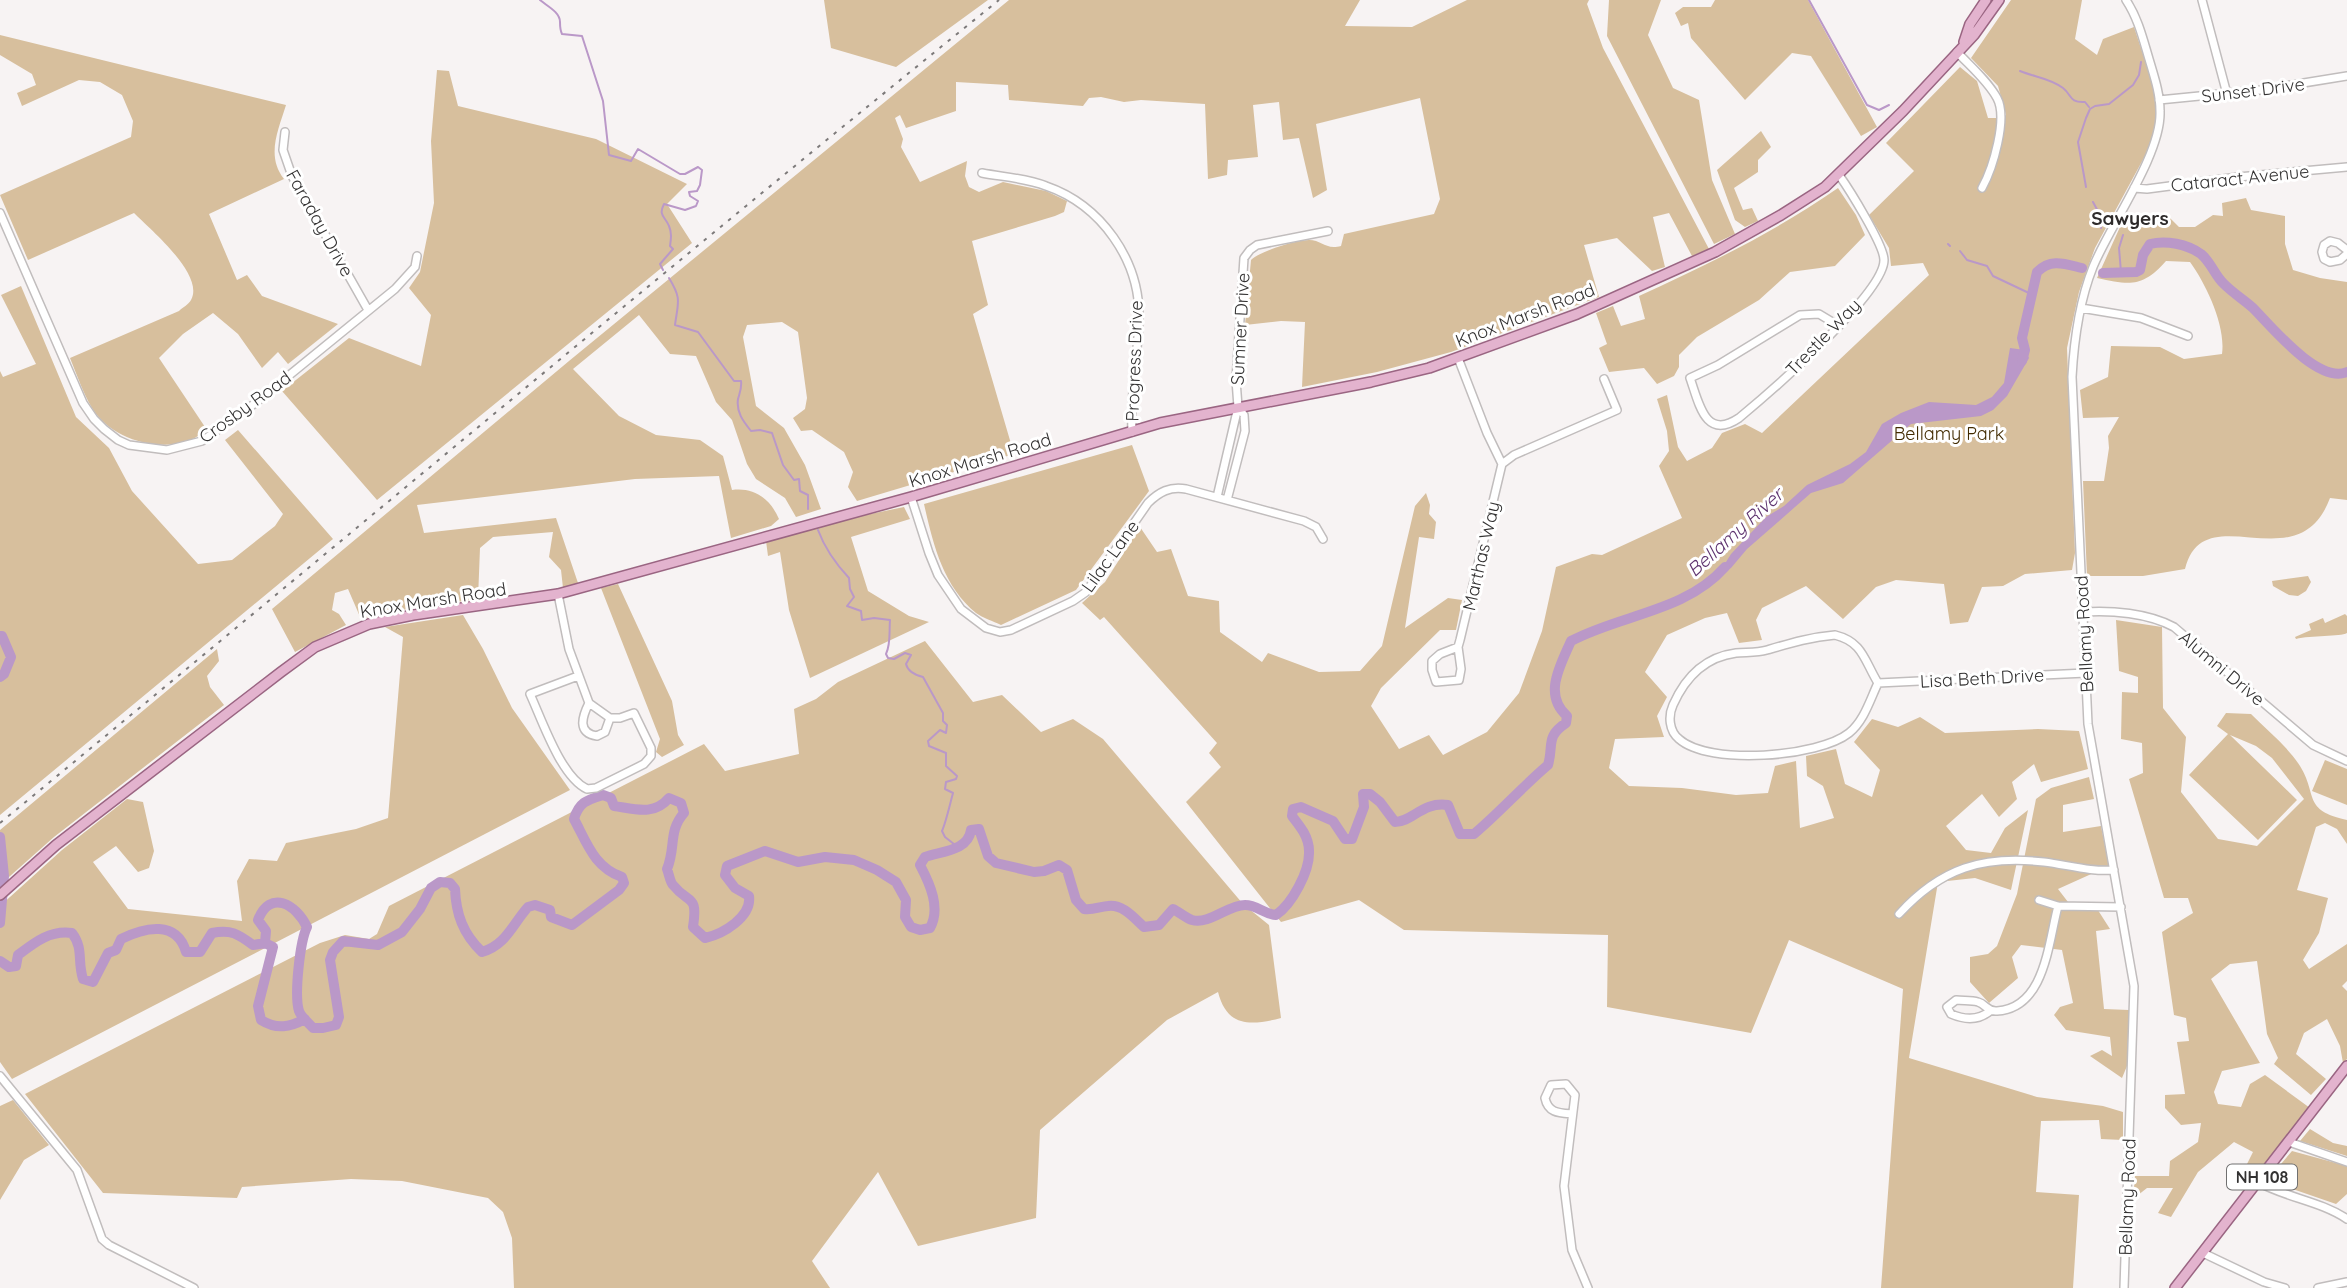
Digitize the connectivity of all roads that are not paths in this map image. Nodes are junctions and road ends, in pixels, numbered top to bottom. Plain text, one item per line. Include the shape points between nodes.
1 (1986, 0) edge
2 (1999, 0) edge
3 (2126, 0) edge
4 (2202, 0) edge
5 (1964, 44) junction
6 (1956, 52) junction
7 (2347, 76) edge
8 (2227, 94) junction
9 (2159, 100) junction
10 (285, 132) dead end
11 (2347, 167) edge
12 (982, 173) dead end
13 (1839, 175) junction
14 (1982, 188) dead end
15 (2134, 188) junction
16 (0, 213) edge
17 (1328, 231) dead end
18 (417, 256) dead end
19 (2081, 307) junction
20 (368, 310) junction
21 (1839, 326) junction
22 (2188, 336) dead end
23 (1458, 358) junction
24 (1604, 379) dead end
25 (1238, 407) junction
26 (1132, 432) junction
27 (1502, 464) junction
28 (911, 497) junction
29 (1217, 497) junction
30 (1227, 500) junction
31 (1323, 539) dead end
32 (558, 594) junction
33 (2082, 612) junction
34 (1458, 647) junction
35 (2086, 673) junction
36 (578, 676) junction
37 (1878, 682) junction
38 (589, 703) junction
39 (610, 718) junction
40 (2347, 761) edge
41 (2114, 870) junction
42 (0, 895) edge
43 (2039, 900) dead end
44 (2058, 906) junction
45 (2121, 907) junction
46 (1899, 914) dead end
47 (1990, 1011) junction
48 (2347, 1066) edge
49 (0, 1076) edge
50 (1572, 1114) junction
51 (2289, 1142) junction
52 (2347, 1162) edge
53 (2259, 1182) junction
54 (2347, 1219) edge
55 (2203, 1253) junction
56 (2347, 1282) edge
57 (194, 1288) edge
58 (1588, 1288) edge
59 (2124, 1288) edge
60 (2175, 1288) edge
61 (2285, 1288) edge
62 (2318, 1288) edge

1 - 5 main road, Knox Marsh Road via 1970,24
2 - 5 main road, Knox Marsh Road
3 - 9 street, Bellamy Road via 2140,28
4 - 8 street
5 - 6 main road, Knox Marsh Road
6 - 13 main road, Knox Marsh Road
6 - 14 street via 1998,99 2002,115
7 - 8 street, Sunset Drive
8 - 9 street, Sunset Drive
9 - 15 street, Bellamy Road via 2158,130
10 - 20 street, Faraday Drive via 283,150 292,176
11 - 15 street, Cataract Avenue
12 - 26 street, Progress Drive via 1030,181 1064,193 1093,214 1120,248 1133,274 1138,302
13 - 21 street, Trestle Way via 1884,257 1878,277
13 - 23 main road, Knox Marsh Road via 1781,215 1693,263 1577,314
15 - 19 street, Bellamy Road via 2104,242
16 - 20 street, Crosby Road via 83,403 104,429 129,445 167,450 202,441
17 - 25 street, Sumner Drive via 1257,246 1245,255
18 - 20 street, Crosby Road via 408,277
19 - 22 street via 2141,318
19 - 33 street, Bellamy Road via 2072,377
21 - 21 street, Trestle Way via 1744,414 1726,425 1714,424 1703,415 1690,378 1800,315 1819,314
23 - 25 main road, Knox Marsh Road via 1402,375
23 - 27 street
24 - 27 street via 1617,410
25 - 26 main road, Knox Marsh Road
25 - 29 street
25 - 30 street via 1244,415 1245,431
26 - 28 main road, Knox Marsh Road
27 - 34 street, Marthas Way
28 - 29 street, Lilac Lane via 933,566 954,602 979,624 1000,632 1086,592 1159,493 1178,488
28 - 32 main road, Knox Marsh Road
29 - 30 street, Lilac Lane
30 - 31 street, Lilac Lane via 1311,524
32 - 36 street
32 - 42 main road, Knox Marsh Road via 383,620 316,647 102,809
33 - 35 street, Bellamy Road
33 - 40 street, Alumni Drive via 2138,615 2174,627 2313,745
34 - 34 street, Marthas Way via 1432,662 1436,682 1459,680
35 - 37 street, Lisa Beth Drive
35 - 41 street, Bellamy Road via 2089,738
36 - 38 street
36 - 39 street via 530,694 565,767 587,789 651,756 634,713
37 - 37 street via 1859,648 1849,638 1835,635 1725,655 1711,659 1688,681 1670,713 1671,727 1678,739 1712,752 1790,753 1848,734 1864,714
38 - 39 street
38 - 39 street via 582,723 588,734 602,735
41 - 45 street, Bellamy Road
41 - 46 street via 2042,862 1983,863 1941,877
43 - 44 street
44 - 45 street
44 - 47 street via 2035,988 2023,1003
45 - 59 street, Bellamy Road via 2135,1001
47 - 47 street via 1979,1002 1956,1000 1947,1007 1961,1018 1976,1019
48 - 51 main road, NH 108
49 - 57 street via 77,1170 102,1239
50 - 50 street via 1573,1090 1561,1083 1551,1085 1545,1098 1548,1108
50 - 58 street via 1564,1185 1566,1209 1572,1250
51 - 52 street
51 - 53 main road, NH 108
53 - 54 street
53 - 55 main road, NH 108
55 - 60 main road, NH 108
55 - 61 street
56 - 62 street

